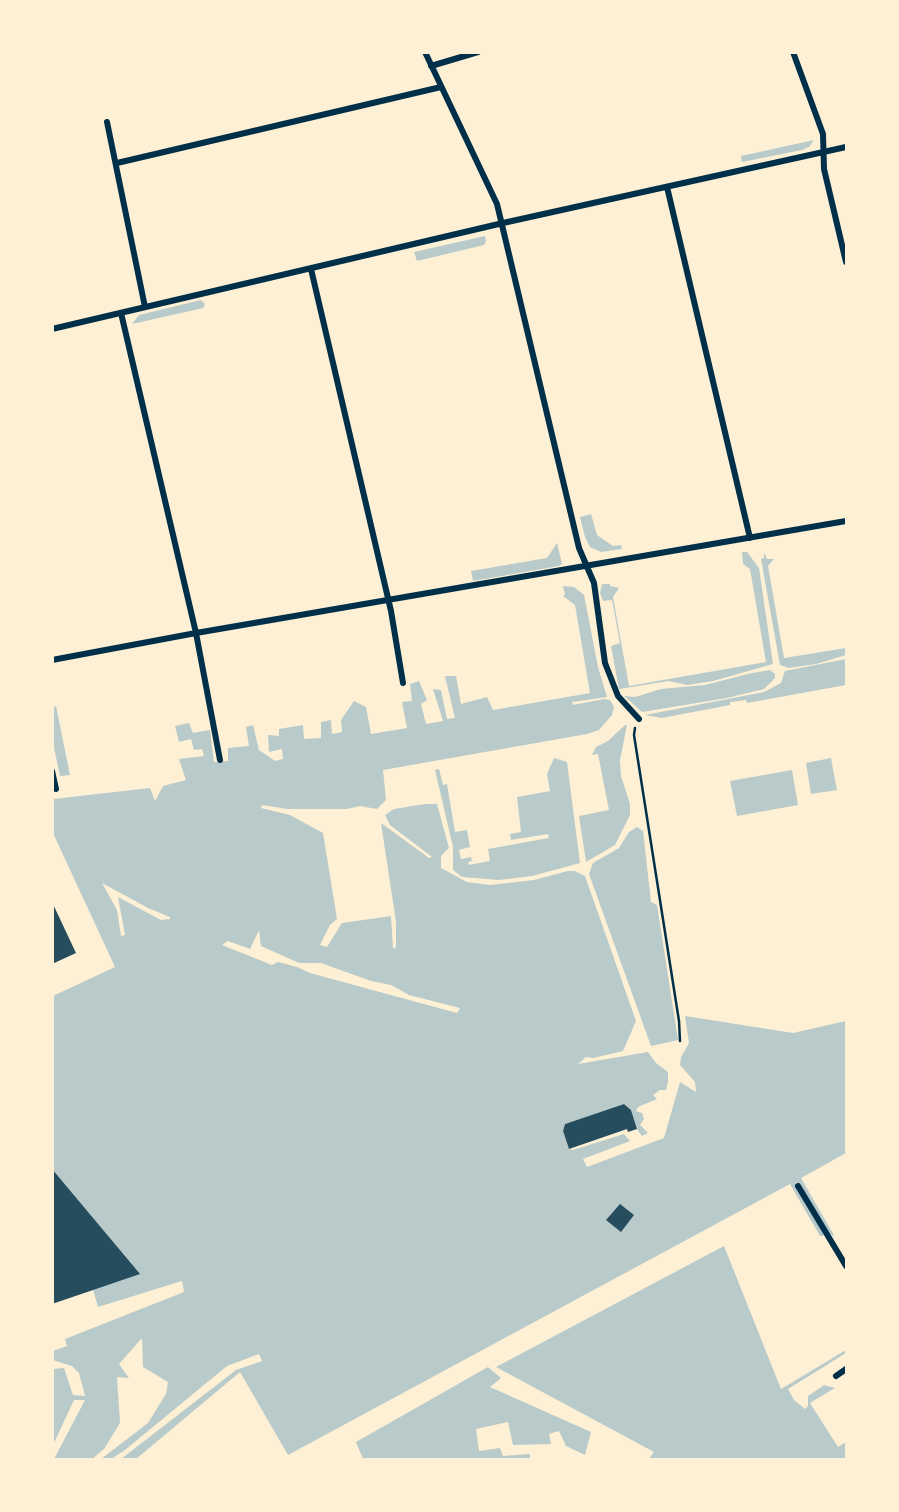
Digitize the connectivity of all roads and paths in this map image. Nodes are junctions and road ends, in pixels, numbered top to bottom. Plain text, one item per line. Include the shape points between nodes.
1 (425, 52) edge
2 (478, 52) edge
3 (793, 52) edge
4 (431, 66) junction
5 (441, 87) junction
6 (107, 122) dead end
7 (846, 147) edge
8 (824, 152) junction
9 (117, 163) junction
10 (667, 187) junction
11 (503, 223) junction
12 (846, 262) edge
13 (311, 269) junction
14 (145, 307) junction
15 (121, 313) junction
16 (52, 329) edge
17 (846, 521) edge
18 (750, 538) junction
19 (587, 567) junction
20 (388, 601) junction
21 (196, 633) junction
22 (52, 660) edge
23 (402, 683) dead end
24 (639, 719) joint
25 (220, 760) dead end
26 (52, 771) edge
27 (57, 789) dead end
28 (680, 1041) dead end
29 (798, 1186) dead end
30 (846, 1266) edge
31 (846, 1369) edge
32 (836, 1376) dead end

1 - 4 street
2 - 4 street
3 - 8 street via 823,134
4 - 5 street
5 - 9 street
5 - 11 street
6 - 9 street
7 - 8 street
8 - 10 street
8 - 12 street
9 - 14 street
10 - 11 street
10 - 18 street
11 - 13 street
11 - 19 street
13 - 14 street
13 - 20 street
14 - 15 street
15 - 16 street
15 - 21 street
17 - 18 street
18 - 19 street
19 - 20 street
19 - 24 street via 594,583 605,663 618,696
20 - 21 street
20 - 23 street
21 - 22 street
21 - 25 street
24 - 28 path via 634,735
26 - 27 street
29 - 30 street
31 - 32 street

